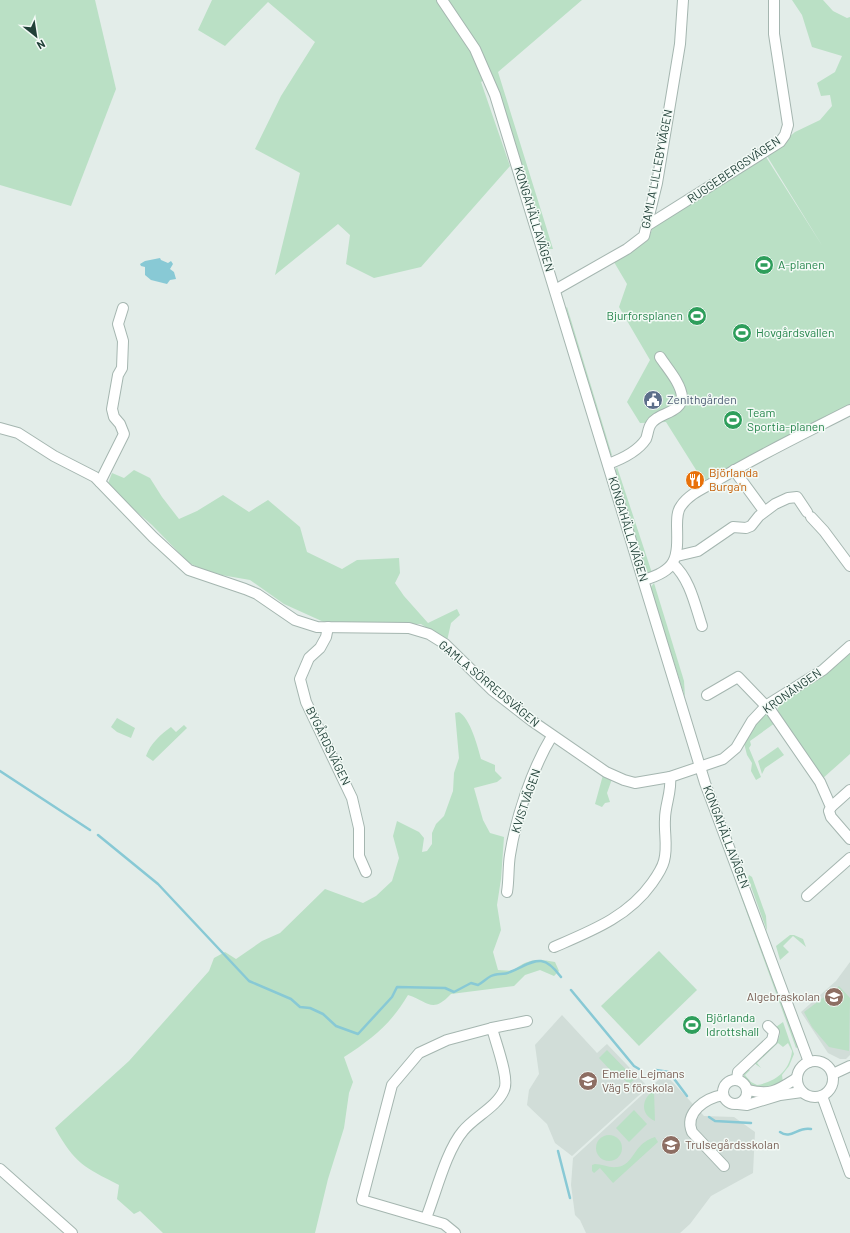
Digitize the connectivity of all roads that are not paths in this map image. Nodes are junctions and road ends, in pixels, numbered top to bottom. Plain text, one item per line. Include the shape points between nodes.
1 (442, 0) edge
2 (683, 0) edge
3 (774, 0) edge
4 (648, 225) junction
5 (555, 290) junction
6 (123, 308) dead end
7 (660, 357) dead end
8 (850, 410) edge
9 (0, 428) edge
10 (608, 464) junction
11 (734, 470) junction
12 (100, 482) junction
13 (764, 511) junction
14 (675, 560) junction
15 (850, 566) edge
16 (644, 580) junction
17 (702, 626) dead end
18 (328, 627) junction
19 (850, 646) edge
20 (707, 695) dead end
21 (767, 706) junction
22 (552, 736) junction
23 (701, 767) junction
24 (670, 777) junction
25 (850, 790) edge
26 (831, 807) junction
27 (850, 839) edge
28 (850, 858) edge
29 (366, 872) dead end
30 (507, 892) dead end
31 (806, 896) dead end
32 (554, 947) dead end
33 (526, 1021) dead end
34 (768, 1026) dead end
35 (492, 1028) junction
36 (809, 1062) junction
37 (850, 1066) edge
38 (833, 1074) junction
39 (797, 1078) junction
40 (737, 1080) junction
41 (748, 1090) junction
42 (802, 1092) junction
43 (723, 1095) junction
44 (822, 1096) junction
45 (738, 1104) junction
46 (724, 1166) dead end
47 (0, 1169) edge
48 (850, 1173) edge
49 (426, 1218) junction
50 (72, 1233) edge
51 (455, 1233) edge

1 - 5 street, KONGAHÄLLAVÄGEN via 467,35 487,75 508,134
2 - 4 street, GAMLA LILLEBYVÄGEN via 680,44
3 - 4 street, RUGGEBERGSVÄGEN via 774,34 788,125 785,135 780,142
4 - 5 street, GAMLA LILLEBYVÄGEN via 640,241
5 - 10 street, KONGAHÄLLAVÄGEN
6 - 12 street via 118,324 123,341 122,368 118,375 112,409 124,434
7 - 10 street via 679,387 682,398 679,404 651,424 645,440 639,446 620,460
8 - 11 street
9 - 12 street, GAMLA SÖRREDSVÄGEN via 18,433
10 - 16 street, KONGAHÄLLAVÄGEN
11 - 13 street
11 - 14 street via 692,495 681,506 677,518
12 - 18 street, GAMLA SÖRREDSVÄGEN via 189,570 257,594 295,620
13 - 14 street via 751,526 733,527 698,551
13 - 15 street via 794,497 800,500
14 - 16 street via 663,573
14 - 17 street via 685,579
16 - 23 street, KONGAHÄLLAVÄGEN
18 - 22 street, GAMLA SÖRREDSVÄGEN via 410,628 429,634 445,644 512,706
18 - 29 street, BYGÅRDSVÄGEN via 326,637 320,648 309,658 300,679 306,702 352,798 359,828 360,856
19 - 21 street, KRONÄNGEN via 823,670
20 - 21 street via 738,677
21 - 23 street, KRONÄNGEN via 752,721 731,755
21 - 26 street via 820,782
22 - 24 street, GAMLA SÖRREDSVÄGEN via 606,772 624,780 644,782
22 - 30 street, KVISTVÄGEN via 542,754 516,824 509,857
23 - 24 street, GAMLA SÖRREDSVÄGEN
23 - 36 street, KONGAHÄLLAVÄGEN
24 - 32 street via 664,817 665,855 654,880 624,913
25 - 26 street
26 - 27 street via 831,817
28 - 31 street
33 - 35 street
34 - 40 street via 774,1032 772,1040 738,1072
35 - 49 street via 505,1078 505,1090 463,1130 454,1144
35 - 49 street via 447,1040 419,1053 392,1085 362,1200
36 - 38 street via 822,1062
36 - 39 street via 801,1068
37 - 38 street
38 - 44 street via 833,1085
39 - 41 street via 767,1094
39 - 42 street
40 - 41 street via 744,1083
40 - 43 street via 726,1083
41 - 45 street via 745,1099
42 - 44 street via 811,1097
42 - 45 street via 780,1095 747,1105
43 - 45 street via 728,1102
43 - 46 street via 705,1102 693,1113 689,1125 692,1132
44 - 48 street
47 - 50 street
49 - 51 street via 444,1224

